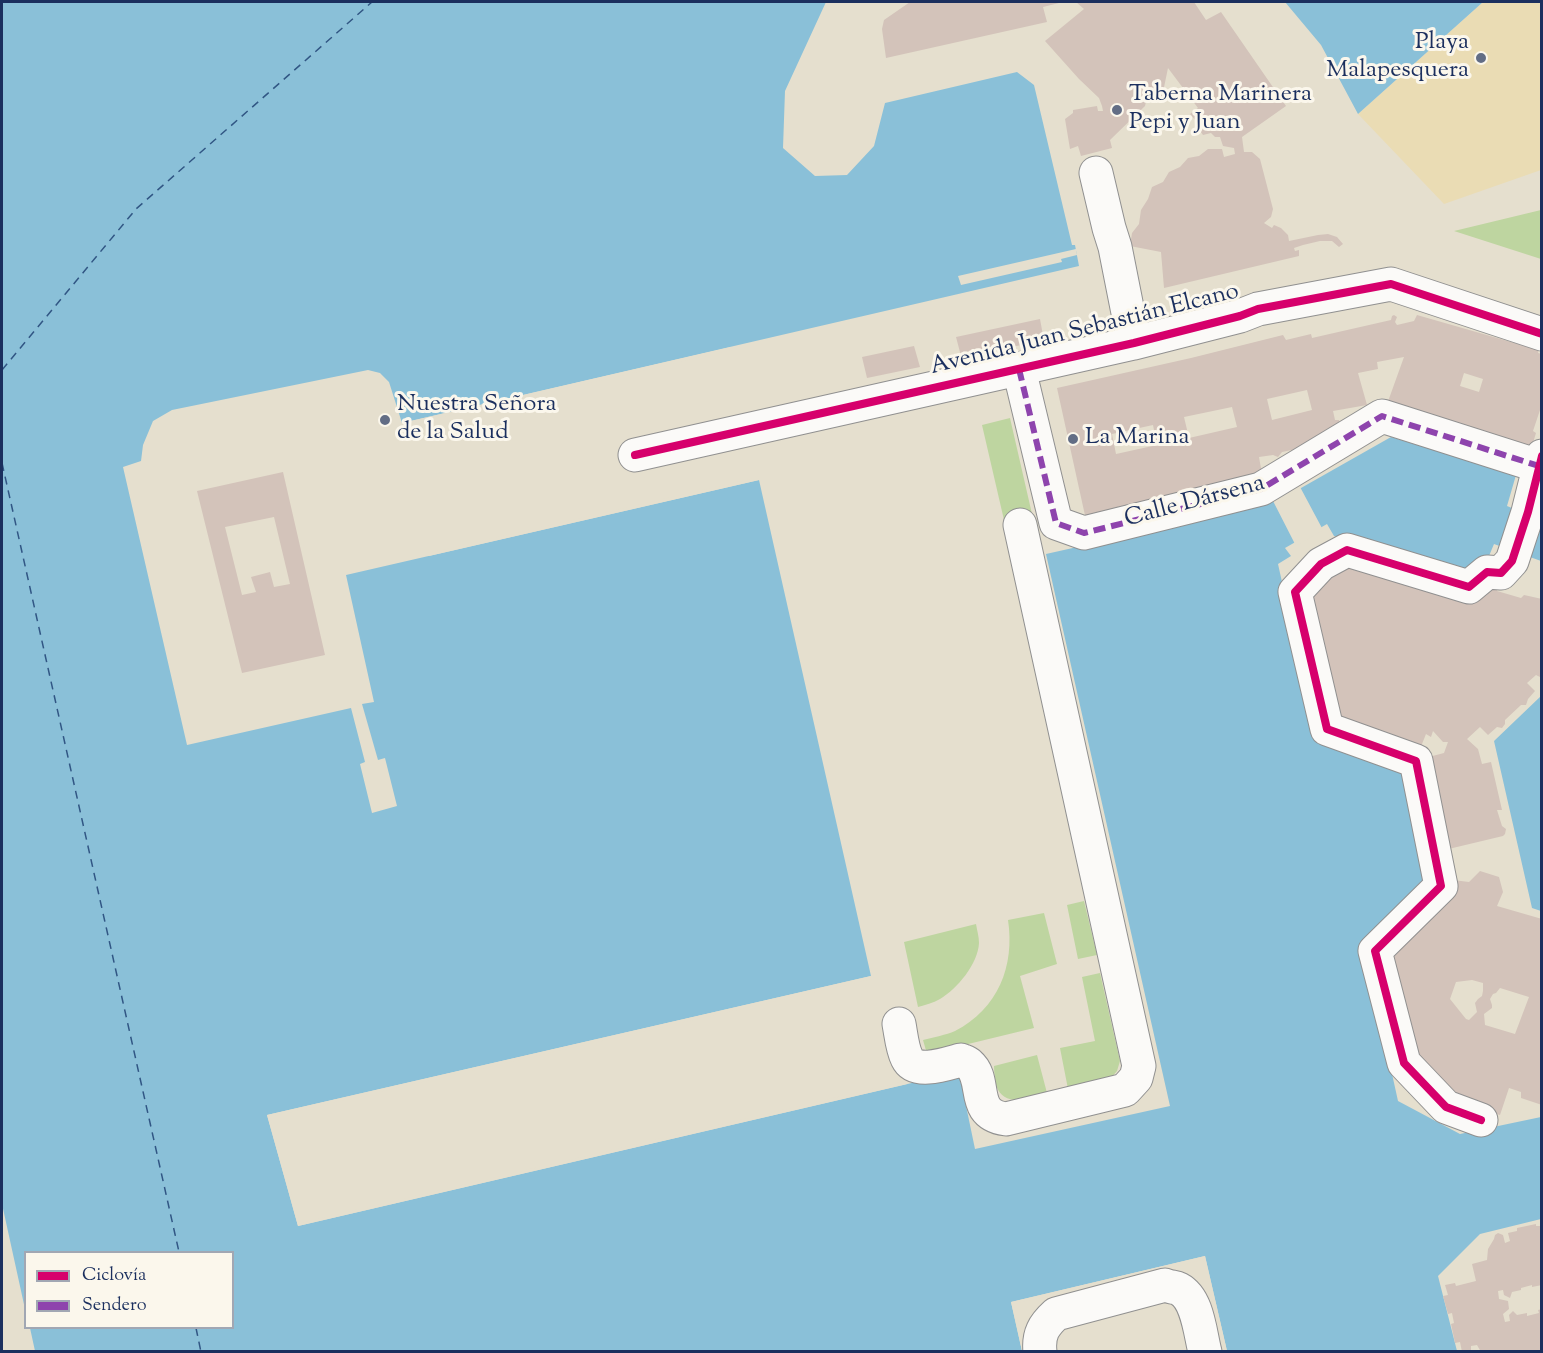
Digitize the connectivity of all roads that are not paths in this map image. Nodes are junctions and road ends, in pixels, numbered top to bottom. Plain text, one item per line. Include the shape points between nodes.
1 (1096, 173) dead end
2 (1542, 334) edge
3 (1134, 343) junction
4 (1019, 369) junction
5 (635, 455) dead end
6 (1539, 471) edge
7 (1020, 525) dead end
8 (899, 1024) dead end
9 (1481, 1120) dead end
10 (1040, 1352) edge
11 (1205, 1352) edge

1 - 3 street
2 - 3 street, Avenida Juan Sebastián Elcano via 1391,284 1258,309
3 - 4 street, Avenida Juan Sebastián Elcano
4 - 5 street, Avenida Juan Sebastián Elcano
4 - 6 street, Calle Dársena via 1056,523 1084,532 1261,489 1382,416
6 - 9 street via 1512,561 1501,573 1487,572 1469,587 1347,550 1321,564 1295,592 1327,729 1416,761 1442,886 1375,951 1404,1063 1446,1107
7 - 8 street via 1139,1066 1136,1078 1125,1090 1006,1119 994,1118 986,1110 971,1065 961,1060 920,1068 912,1065
10 - 11 street via 1046,1323 1056,1314 1165,1285 1189,1297

